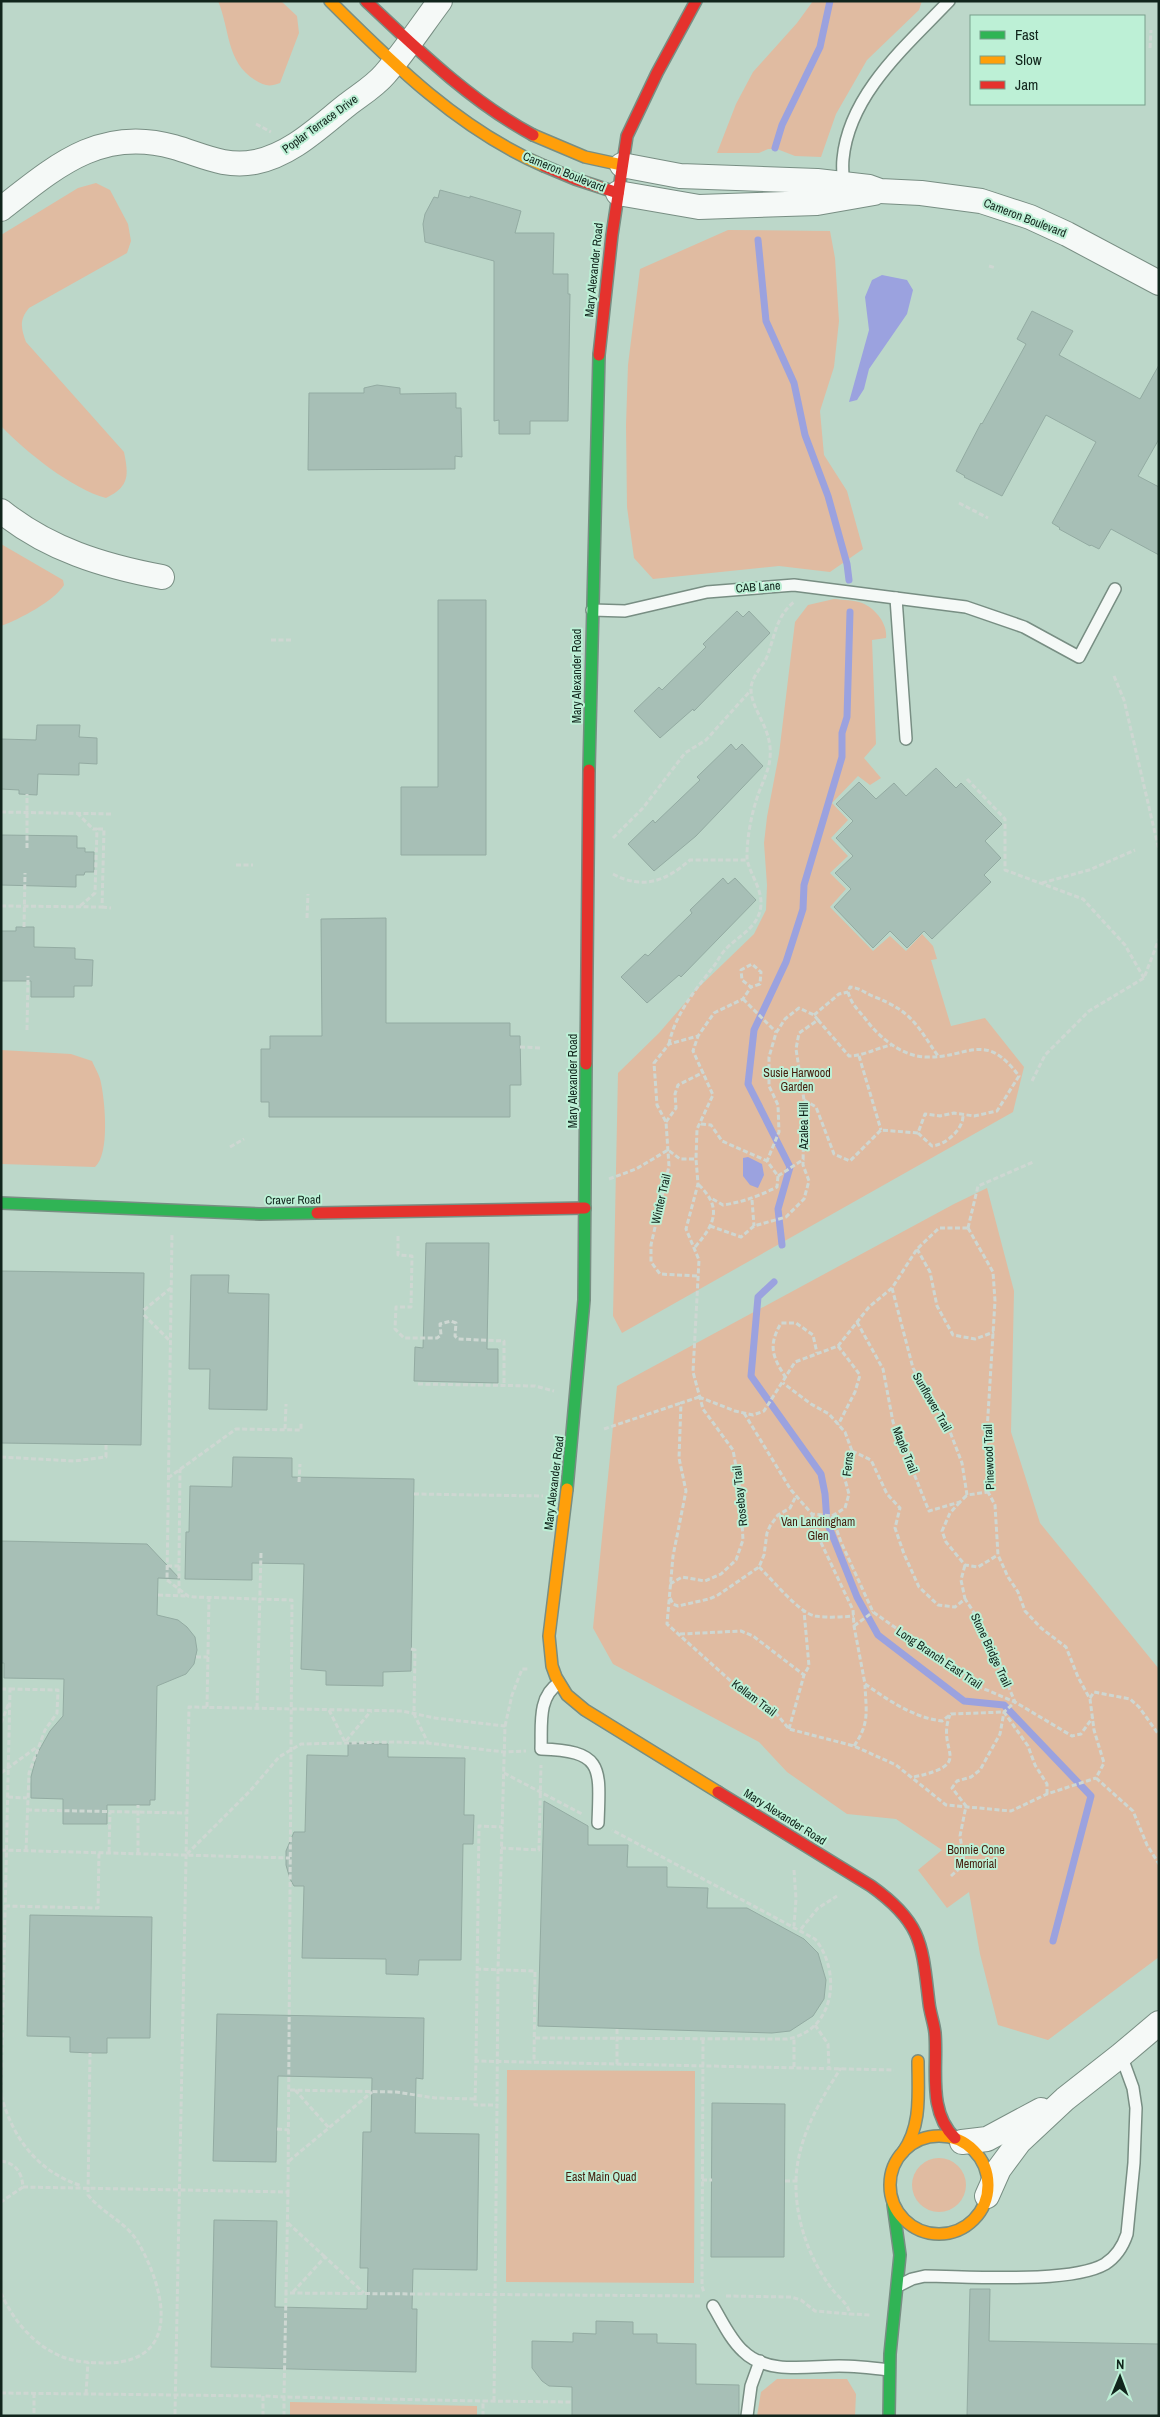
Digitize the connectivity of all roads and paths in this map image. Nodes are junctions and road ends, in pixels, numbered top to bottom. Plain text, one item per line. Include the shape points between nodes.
1 (330, 1) edge
2 (366, 1) edge
3 (440, 1) edge
4 (696, 1) edge
5 (949, 1) edge
6 (1151, 30) dead end
7 (408, 42) junction
8 (1150, 48) dead end
9 (393, 64) junction
10 (256, 124) dead end
11 (273, 133) dead end
12 (622, 165) junction
13 (844, 191) junction
14 (618, 193) junction
15 (1, 210) edge
16 (989, 266) dead end
17 (996, 268) dead end
18 (1159, 283) edge
19 (959, 503) dead end
20 (1, 511) edge
21 (988, 518) dead end
22 (162, 577) dead end
23 (812, 588) junction
24 (1115, 589) dead end
25 (896, 598) junction
26 (592, 610) junction
27 (271, 640) dead end
28 (292, 640) dead end
29 (1114, 676) dead end
30 (751, 689) junction
31 (906, 739) dead end
32 (968, 779) dead end
33 (27, 794) dead end
34 (1, 812) edge
35 (27, 813) junction
36 (77, 813) junction
37 (112, 814) dead end
38 (97, 829) junction
39 (609, 842) dead end
40 (27, 848) dead end
41 (1135, 850) dead end
42 (1159, 850) edge
43 (747, 860) junction
44 (236, 865) dead end
45 (253, 865) dead end
46 (608, 872) dead end
47 (25, 873) dead end
48 (1042, 883) junction
49 (308, 894) dead end
50 (1, 906) edge
51 (25, 906) junction
52 (78, 907) junction
53 (102, 907) junction
54 (111, 908) dead end
55 (307, 918) dead end
56 (24, 927) dead end
57 (1159, 939) edge
58 (28, 976) dead end
59 (1144, 978) junction
60 (751, 987) junction
61 (848, 992) junction
62 (743, 999) junction
63 (814, 1015) junction
64 (818, 1020) junction
65 (27, 1030) dead end
66 (776, 1033) junction
67 (698, 1036) junction
68 (670, 1044) junction
69 (892, 1044) junction
70 (520, 1047) dead end
71 (542, 1048) dead end
72 (859, 1056) junction
73 (938, 1056) junction
74 (704, 1072) junction
75 (1032, 1081) dead end
76 (804, 1100) junction
77 (963, 1116) junction
78 (666, 1122) junction
79 (701, 1124) junction
80 (882, 1130) junction
81 (918, 1132) junction
82 (244, 1139) dead end
83 (230, 1147) dead end
84 (668, 1150) junction
85 (696, 1159) junction
86 (804, 1159) junction
87 (767, 1161) junction
88 (1033, 1162) dead end
89 (778, 1176) junction
90 (607, 1180) dead end
91 (698, 1184) junction
92 (711, 1198) junction
93 (752, 1200) junction
94 (1, 1203) edge
95 (585, 1208) junction
96 (710, 1226) junction
97 (754, 1226) junction
98 (172, 1228) dead end
99 (968, 1228) junction
100 (398, 1233) dead end
101 (695, 1247) junction
102 (917, 1249) junction
103 (697, 1276) junction
104 (172, 1287) junction
105 (892, 1288) junction
106 (857, 1322) junction
107 (994, 1332) junction
108 (170, 1341) junction
109 (838, 1346) junction
110 (817, 1353) junction
111 (786, 1378) junction
112 (783, 1383) junction
113 (418, 1384) dead end
114 (504, 1386) junction
115 (557, 1392) dead end
116 (699, 1397) junction
117 (681, 1403) junction
118 (286, 1404) dead end
119 (744, 1413) junction
120 (301, 1424) dead end
121 (838, 1425) junction
122 (285, 1429) junction
123 (604, 1430) dead end
124 (106, 1445) dead end
125 (852, 1451) junction
126 (1, 1457) edge
127 (300, 1464) dead end
128 (180, 1469) junction
129 (167, 1478) junction
130 (299, 1482) dead end
131 (988, 1492) junction
132 (414, 1494) dead end
133 (534, 1495) dead end
134 (967, 1495) junction
135 (796, 1496) junction
136 (960, 1502) junction
137 (812, 1514) junction
138 (832, 1516) junction
139 (261, 1553) dead end
140 (998, 1555) junction
141 (965, 1565) junction
142 (167, 1566) junction
143 (179, 1566) junction
144 (759, 1567) junction
145 (670, 1584) junction
146 (179, 1590) junction
147 (158, 1595) dead end
148 (179, 1596) junction
149 (188, 1596) junction
150 (669, 1597) junction
151 (209, 1598) junction
152 (260, 1599) junction
153 (965, 1599) junction
154 (804, 1611) junction
155 (873, 1612) junction
156 (854, 1616) junction
157 (854, 1626) junction
158 (680, 1634) junction
159 (411, 1649) dead end
160 (196, 1657) dead end
161 (208, 1657) junction
162 (532, 1670) dead end
163 (804, 1675) junction
164 (559, 1683) junction
165 (865, 1684) junction
166 (1, 1689) edge
167 (10, 1690) junction
168 (10, 1699) junction
169 (1090, 1699) junction
170 (1015, 1702) junction
171 (207, 1708) junction
172 (257, 1708) junction
173 (291, 1709) junction
174 (329, 1710) junction
175 (371, 1710) junction
176 (1004, 1712) junction
177 (414, 1714) junction
178 (950, 1714) junction
179 (1092, 1717) junction
180 (1, 1723) edge
181 (505, 1726) junction
182 (789, 1729) junction
183 (1159, 1735) edge
184 (345, 1742) junction
185 (428, 1743) junction
186 (38, 1746) junction
187 (854, 1746) junction
188 (291, 1748) junction
189 (541, 1749) junction
190 (504, 1752) junction
191 (9, 1767) junction
192 (1, 1772) edge
193 (504, 1773) junction
194 (913, 1778) junction
195 (1096, 1778) junction
196 (540, 1792) junction
197 (1047, 1794) junction
198 (8, 1797) junction
199 (27, 1798) junction
200 (138, 1805) dead end
201 (966, 1806) junction
202 (27, 1810) junction
203 (110, 1812) junction
204 (138, 1812) junction
205 (187, 1813) junction
206 (598, 1823) junction
207 (502, 1827) junction
208 (501, 1848) junction
209 (1, 1850) edge
210 (7, 1850) junction
211 (26, 1851) junction
212 (99, 1852) junction
213 (109, 1852) junction
214 (138, 1853) junction
215 (187, 1854) junction
216 (290, 1858) junction
217 (1159, 1864) edge
218 (794, 1870) dead end
219 (951, 1876) dead end
220 (837, 1896) dead end
221 (6, 1906) junction
222 (794, 1926) junction
223 (801, 1930) junction
224 (1, 1940) edge
225 (4, 1944) junction
226 (3, 1955) edge
227 (476, 1969) junction
228 (498, 1970) junction
229 (927, 1985) junction
230 (2, 2009) edge
231 (1159, 2023) edge
232 (815, 2025) junction
233 (617, 2028) dead end
234 (921, 2028) dead end
235 (535, 2038) junction
236 (617, 2038) junction
237 (794, 2038) junction
238 (703, 2039) junction
239 (918, 2045) dead end
240 (90, 2053) dead end
241 (1121, 2055) junction
242 (476, 2061) junction
243 (498, 2062) junction
244 (534, 2062) junction
245 (617, 2064) junction
246 (703, 2066) junction
247 (794, 2067) junction
248 (829, 2068) junction
249 (841, 2068) junction
250 (902, 2070) dead end
251 (290, 2090) junction
252 (295, 2090) junction
253 (372, 2092) junction
254 (1, 2095) edge
255 (475, 2099) junction
256 (1065, 2099) junction
257 (497, 2106) junction
258 (329, 2128) junction
259 (277, 2129) dead end
260 (289, 2130) junction
261 (958, 2140) junction
262 (902, 2152) junction
263 (1, 2161) edge
264 (289, 2162) junction
265 (702, 2180) junction
266 (712, 2180) dead end
267 (784, 2180) dead end
268 (796, 2181) junction
269 (23, 2187) junction
270 (87, 2188) junction
271 (180, 2190) junction
272 (288, 2192) junction
273 (987, 2196) junction
274 (891, 2197) junction
275 (1, 2202) edge
276 (288, 2223) junction
277 (955, 2231) junction
278 (928, 2245) dead end
279 (325, 2257) junction
280 (911, 2264) dead end
281 (900, 2285) junction
282 (1, 2293) edge
283 (286, 2293) junction
284 (292, 2293) junction
285 (364, 2293) junction
286 (496, 2294) junction
287 (706, 2296) junction
288 (713, 2306) joint
289 (850, 2314) junction
290 (876, 2315) dead end
291 (760, 2361) junction
292 (88, 2362) junction
293 (890, 2370) junction
294 (1, 2393) edge
295 (34, 2393) junction
296 (86, 2394) junction
297 (175, 2395) junction
298 (263, 2396) junction
299 (284, 2397) junction
300 (483, 2401) junction
301 (494, 2401) junction
302 (572, 2402) dead end
303 (174, 2414) dead end
304 (34, 2416) edge
305 (263, 2416) edge
306 (284, 2416) edge
307 (483, 2416) edge
308 (747, 2416) edge
309 (888, 2416) edge

1 - 9 street, Cameron Boulevard
2 - 7 street, Cameron Boulevard
3 - 7 street, Poplar Terrace Drive
4 - 12 street, Mary Alexander Road via 633,120
5 - 13 lane via 884,70 861,104 844,149
6 - 8 path
7 - 9 street, Poplar Terrace Drive
7 - 12 street, Cameron Boulevard via 476,100 514,124 584,155
9 - 14 street, Cameron Boulevard via 453,113 496,142 556,172
9 - 15 street, Poplar Terrace Drive via 380,79 310,134 273,157 254,162 227,163 163,145 113,144 73,156
10 - 11 path
12 - 13 street, Cameron Boulevard via 680,176
12 - 14 street, Mary Alexander Road
13 - 14 street, Cameron Boulevard via 799,204 699,207
13 - 18 street, Cameron Boulevard via 869,187 880,191 950,196 1004,208 1067,234
14 - 26 street, Mary Alexander Road via 599,356
16 - 17 path
19 - 21 path
20 - 22 street via 26,530 79,556
23 - 25 lane, CAB Lane
23 - 26 lane, CAB Lane via 782,585 714,591 625,611
23 - 30 path via 786,608
24 - 25 lane, CAB Lane via 1079,657 1007,620 966,607
25 - 31 lane
26 - 95 street, Mary Alexander Road
27 - 28 path
29 - 42 path via 1124,700
30 - 39 path via 706,740 685,753 643,808
30 - 43 path via 771,746 770,760 752,817
32 - 48 path via 1005,819 1005,870
33 - 35 path
34 - 35 path
35 - 36 path
35 - 40 path
36 - 37 path
36 - 38 path
38 - 52 path via 95,893
38 - 53 path via 104,829
41 - 48 path via 1089,870
43 - 46 path via 690,860 675,873 656,882 636,881
43 - 68 path via 756,879 761,905 755,921 746,935 725,950 696,986 672,1030
44 - 45 path
47 - 51 path
48 - 59 path via 1083,899 1125,945
49 - 55 path
50 - 51 path
51 - 52 path
51 - 56 path
52 - 53 path
53 - 54 path
57 - 59 path
58 - 65 path
59 - 75 path via 1089,1011 1045,1055
60 - 60 path via 742,980 741,970 752,964 761,972 760,984
60 - 62 path
61 - 63 path via 839,994
61 - 69 path via 859,1013
61 - 73 path via 850,987 858,987 903,1010
62 - 66 path
62 - 67 path via 714,1013
63 - 64 path
63 - 66 path, Azalea Hill via 799,1008 785,1019
64 - 72 path via 849,1056
64 - 76 path, Azalea Hill via 798,1033 796,1049
66 - 87 path, Azalea Hill via 768,1057 769,1086 778,1105 779,1132
67 - 68 path
67 - 74 path, Rosebay Trail via 693,1051
68 - 78 path, Winter Trail via 654,1063 657,1105
69 - 72 path
69 - 73 path via 924,1057
70 - 71 path
72 - 80 path
73 - 77 path via 981,1049 999,1055 1018,1076 997,1111
74 - 78 path via 678,1085 676,1108
74 - 79 path, Rosebay Trail via 713,1095
76 - 80 path via 816,1107 834,1154 850,1160
76 - 86 path, Azalea Hill
77 - 81 path via 954,1113 940,1116 925,1114
77 - 81 path via 960,1126 939,1146 932,1146
78 - 84 path, Winter Trail
79 - 85 path, Rosebay Trail via 697,1129
79 - 87 path via 711,1124 722,1141
80 - 81 path
82 - 83 path
84 - 85 path via 680,1159
84 - 90 path via 636,1169
84 - 103 path, Winter Trail via 668,1166 651,1245 651,1262 660,1274
85 - 91 path, Rosebay Trail
86 - 89 path
86 - 97 path, Azalea Hill via 808,1181 804,1199 786,1217
87 - 89 path
88 - 99 path via 978,1186
89 - 93 path via 777,1187
91 - 92 path
91 - 101 path, Rosebay Trail via 686,1229
92 - 93 path via 723,1205
92 - 96 path via 715,1208
93 - 97 path
94 - 95 street, Craver Road via 260,1214
95 - 164 street, Mary Alexander Road via 581,1358 550,1617 552,1666
96 - 97 path via 741,1237
96 - 101 path
98 - 104 path
99 - 102 path via 939,1228
99 - 107 path, Pinewood Trail via 993,1272
100 - 114 path via 398,1255 412,1256 411,1307 396,1306 395,1329 404,1338 440,1338 440,1324 450,1321 456,1323 455,1336 458,1339 504,1341
101 - 103 path, Rosebay Trail via 699,1260
102 - 105 path
102 - 107 path via 930,1272 937,1306 953,1334 975,1339
103 - 116 path, Rosebay Trail via 693,1372
104 - 108 path
104 - 108 path via 144,1312
105 - 106 path via 868,1307
105 - 134 path, Sunflower Trail via 913,1368 949,1429 962,1464
106 - 109 path
106 - 136 path, Maple Trail via 883,1369 894,1422 929,1511
107 - 131 path, Pinewood Trail via 987,1431
108 - 129 path
109 - 110 path
109 - 121 path via 860,1375
110 - 111 path via 795,1362
110 - 111 path via 813,1335 796,1323 781,1324 772,1339 775,1360
111 - 112 path
112 - 119 path via 764,1411 753,1415
112 - 121 path, Ferns via 829,1414
113 - 114 path
114 - 115 path via 535,1386
116 - 117 path
116 - 119 path
116 - 145 path, Rosebay Trail via 703,1409 733,1450 740,1489 743,1540 736,1560 721,1574 705,1581 682,1577
117 - 123 path
117 - 145 path, Kellam Trail via 679,1458 686,1491
118 - 122 path
119 - 135 path
120 - 122 path via 301,1430
121 - 125 path, Ferns via 845,1432
122 - 128 path via 236,1429
124 - 126 path via 106,1456 74,1462
125 - 138 path, Ferns via 844,1476 849,1494 845,1508
125 - 153 path via 871,1460 887,1494 900,1508 895,1528 919,1588 938,1605 954,1607
127 - 130 path
128 - 129 path
128 - 143 path
129 - 142 path
131 - 134 path
131 - 140 path, Pinewood Trail via 995,1504
132 - 133 path
134 - 136 path, Maple Trail
135 - 137 path
135 - 144 path via 790,1508 778,1515 766,1533
136 - 141 path via 950,1513 942,1531 946,1542
137 - 138 path
137 - 156 path via 815,1530
138 - 155 path, Long Branch East Trail via 840,1542
139 - 152 path
140 - 141 path via 978,1567
140 - 169 path, Pinewood Trail via 1025,1611 1040,1628 1066,1647
141 - 153 path via 961,1580
142 - 143 path
142 - 146 path via 167,1580
143 - 146 path
144 - 150 path via 709,1599 678,1606
144 - 154 path
145 - 150 path, Kellam Trail
146 - 148 path
146 - 149 path
147 - 148 path
148 - 149 path
149 - 151 path
150 - 158 path, Kellam Trail via 667,1624
151 - 152 path
151 - 161 path
152 - 172 path
152 - 173 path via 292,1600
153 - 170 path, Stone Bridge Trail via 996,1654
154 - 156 path via 813,1616
154 - 163 path via 809,1666
155 - 157 path
155 - 170 path, Long Branch East Trail via 982,1688
156 - 157 path
157 - 165 path
158 - 163 path via 741,1631 753,1636
158 - 182 path, Kellam Trail via 743,1692 775,1712
159 - 177 path via 416,1650
160 - 161 path
161 - 171 path
162 - 181 path via 522,1669
163 - 182 path
164 - 189 lane via 547,1693 544,1702
164 - 229 street, Mary Alexander Road via 585,1710 882,1894 903,1916 918,1939 926,1964
165 - 178 path via 928,1720 942,1721
165 - 187 path via 867,1717 864,1732
166 - 167 path
167 - 168 path
167 - 186 path via 58,1690 57,1713
168 - 180 path
168 - 191 path
169 - 179 path, Pinewood Trail
169 - 183 path via 1094,1692 1130,1699
170 - 176 path
170 - 179 path, Long Branch East Trail via 1072,1736 1081,1734
171 - 172 path
171 - 205 path via 189,1707
172 - 173 path
173 - 174 path
173 - 188 path
174 - 175 path
174 - 184 path
175 - 177 path
175 - 184 path
176 - 178 path
176 - 197 path via 1028,1746 1046,1784
176 - 201 path via 1000,1734 980,1770 957,1781 952,1788
177 - 181 path
177 - 185 path
178 - 194 path via 946,1725 951,1755 947,1766
179 - 195 path, Pinewood Trail via 1104,1763
181 - 190 path
182 - 187 path
184 - 185 path
184 - 188 path via 301,1744
185 - 190 path
186 - 191 path
186 - 199 path via 29,1773
187 - 194 path via 896,1765
188 - 215 path via 279,1756 250,1791
188 - 216 path
189 - 190 path
189 - 196 path
189 - 206 lane via 573,1751 592,1763 598,1778
190 - 193 path
191 - 192 path
191 - 198 path
193 - 196 path
193 - 207 path
194 - 201 path via 946,1805
195 - 197 path
195 - 217 path via 1133,1811
196 - 206 path
196 - 208 path via 539,1850
197 - 201 path via 1011,1811
198 - 199 path
198 - 210 path
199 - 202 path
200 - 204 path
201 - 219 path via 960,1836 964,1860
202 - 203 path
202 - 211 path
203 - 204 path
203 - 213 path
204 - 205 path
204 - 214 path
205 - 215 path
206 - 222 path
207 - 208 path
207 - 227 path via 479,1826
208 - 228 path
209 - 210 path
210 - 211 path
210 - 221 path
211 - 212 path
212 - 213 path
212 - 221 path via 98,1908
213 - 214 path
214 - 215 path
215 - 216 path
215 - 271 path
216 - 251 path
218 - 222 path
220 - 223 path via 818,1908
221 - 225 path
222 - 223 path
223 - 232 path via 823,1948 830,1970 825,2013
224 - 225 path
225 - 226 path
226 - 230 path
227 - 228 path
227 - 242 path
228 - 235 path via 536,1971
228 - 243 path
229 - 234 street, Mary Alexander Road
229 - 261 street, Mary Alexander Road via 935,2031 936,2094 945,2129
230 - 254 path
231 - 241 street
232 - 237 path
232 - 248 path via 828,2044
233 - 236 path
235 - 236 path
235 - 244 path
236 - 238 path
236 - 245 path
237 - 238 path
237 - 247 path
238 - 246 path
239 - 262 street via 915,2128
240 - 270 path
241 - 256 street
241 - 281 lane via 1135,2097 1134,2163 1128,2234 1113,2257 1097,2267 1081,2271 1017,2277 925,2276
242 - 243 path
242 - 255 path
243 - 244 path
243 - 257 path
244 - 245 path
245 - 246 path
246 - 247 path
246 - 265 path
247 - 248 path
248 - 249 path
249 - 250 path
249 - 268 path via 807,2130 798,2158
251 - 252 path
251 - 260 path
252 - 253 path
252 - 258 path
253 - 255 path
253 - 258 path
254 - 270 path via 13,2130 32,2156 57,2176
255 - 257 path via 475,2105
256 - 261 street via 996,2135 974,2142
256 - 273 street via 1010,2152 998,2169
257 - 286 path
258 - 264 path
259 - 260 path
260 - 264 path
261 - 262 street via 939,2136 923,2138
261 - 273 street, Mary Alexander Road via 975,2151 984,2165 988,2180
262 - 274 street via 891,2173
263 - 269 path via 8,2162 20,2172
264 - 272 path
265 - 266 path
265 - 287 path via 702,2286
267 - 268 path
268 - 289 path via 796,2208 807,2242 818,2267 848,2306
269 - 270 path
269 - 275 path
270 - 271 path
270 - 292 path via 93,2201 124,2225 138,2243 157,2281 162,2313 153,2343 135,2357 114,2362
271 - 272 path
271 - 297 path
272 - 276 path
273 - 277 street via 976,2217
274 - 277 street via 898,2212 916,2228 939,2234
274 - 281 street via 900,2235
276 - 279 path
276 - 283 path
277 - 278 street
279 - 284 path
279 - 285 path
280 - 281 street
281 - 293 street
282 - 292 path via 24,2328 45,2348 68,2359
283 - 284 path
283 - 299 path
284 - 285 path
285 - 286 path
286 - 287 path
286 - 301 path
287 - 288 path
287 - 289 path via 791,2297 815,2311
288 - 291 lane via 743,2352
289 - 290 path
291 - 293 lane via 782,2366
291 - 308 lane via 751,2386
292 - 296 path
293 - 309 street
294 - 295 path
295 - 296 path
295 - 304 path
296 - 297 path
297 - 298 path
297 - 303 path
298 - 299 path
298 - 305 path
299 - 300 path
299 - 306 path
300 - 301 path
300 - 307 path
301 - 302 path

